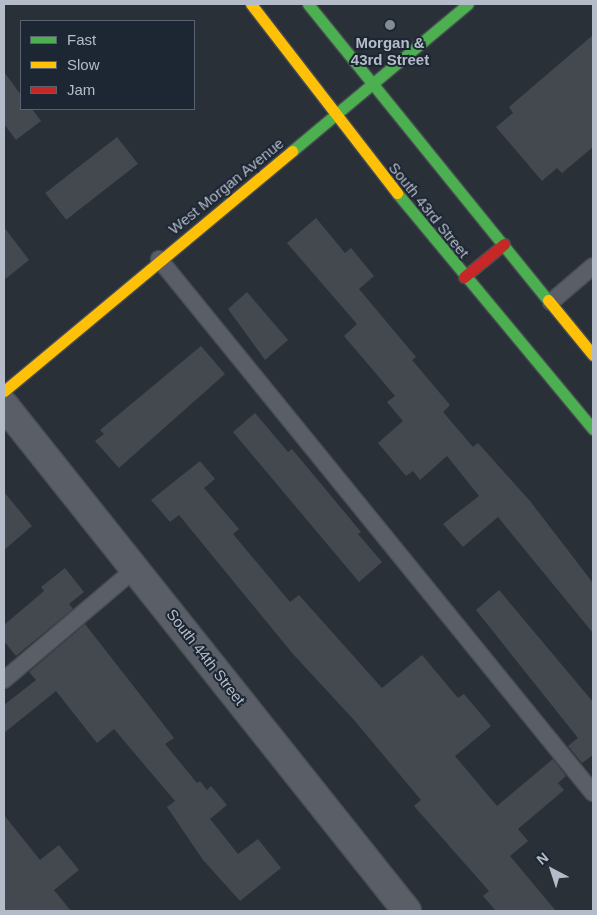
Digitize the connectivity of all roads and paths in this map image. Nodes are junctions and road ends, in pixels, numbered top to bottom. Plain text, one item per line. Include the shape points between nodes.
1 (250, 4) edge
2 (308, 4) edge
3 (468, 4) edge
4 (373, 83) junction
5 (336, 115) junction
6 (504, 244) junction
7 (159, 259) junction
8 (593, 266) edge
9 (464, 278) junction
10 (551, 302) junction
11 (593, 355) edge
12 (4, 391) edge
13 (4, 405) edge
14 (593, 429) edge
15 (136, 568) junction
16 (4, 680) edge
17 (593, 793) edge
18 (407, 911) edge

1 - 5 main road, South 43rd Street
2 - 4 main road
3 - 4 main road, West Morgan Avenue
4 - 5 main road, West Morgan Avenue
4 - 6 main road
5 - 7 main road, West Morgan Avenue
5 - 9 main road, South 43rd Street
6 - 9 main road
6 - 10 main road
7 - 12 main road, West Morgan Avenue
7 - 17 lane
8 - 10 lane
9 - 14 main road, South 43rd Street
10 - 11 main road
13 - 15 street, South 44th Street
15 - 16 lane
15 - 18 street, South 44th Street

